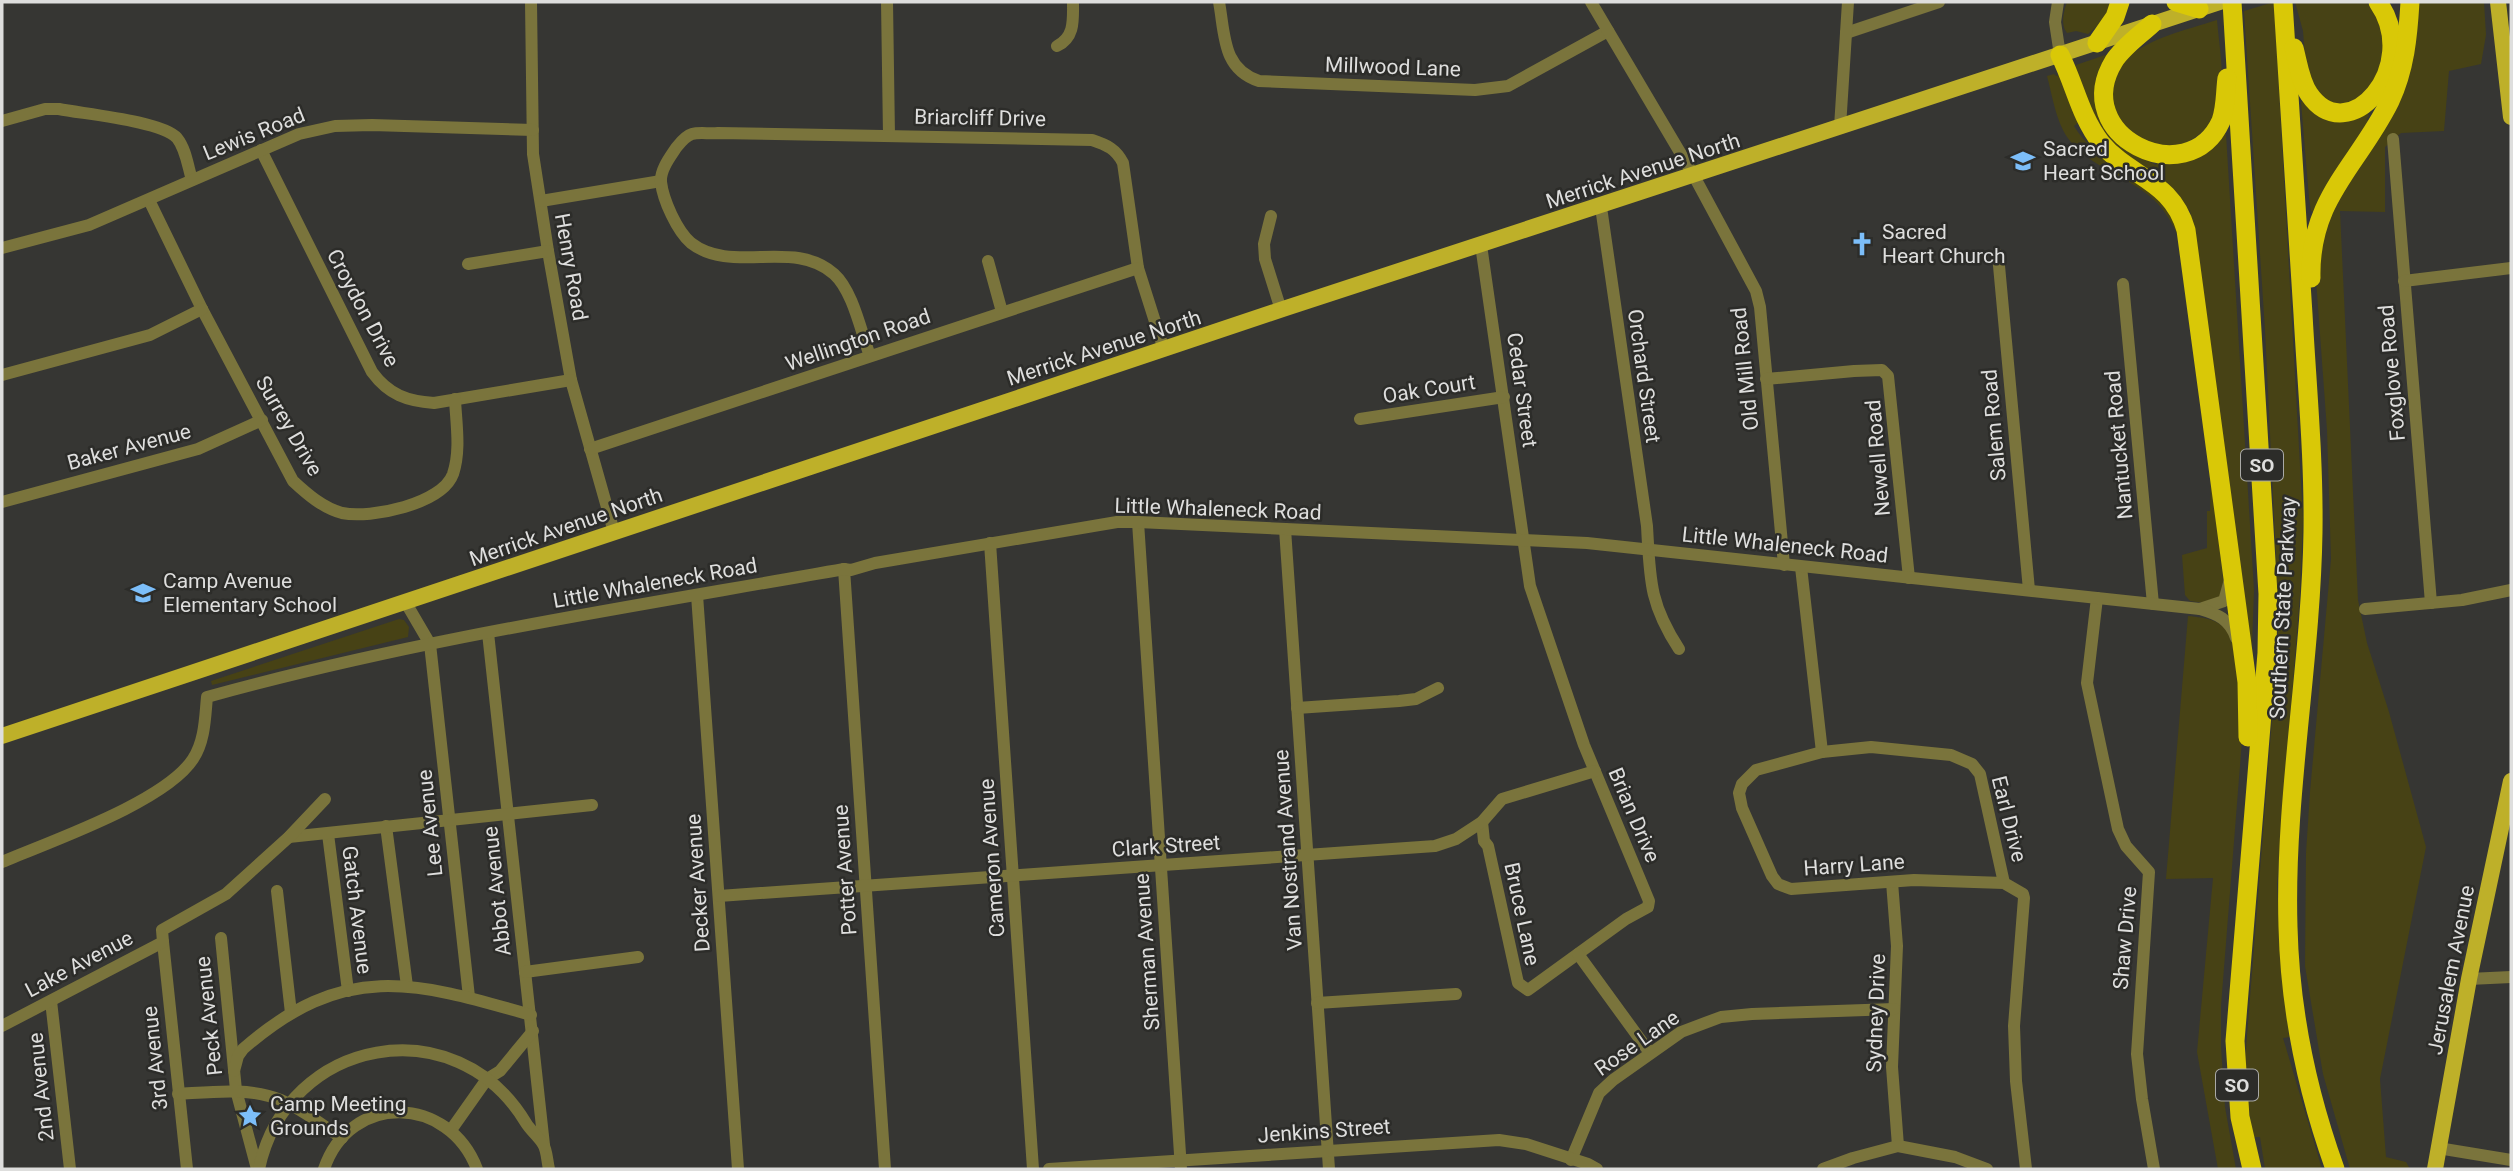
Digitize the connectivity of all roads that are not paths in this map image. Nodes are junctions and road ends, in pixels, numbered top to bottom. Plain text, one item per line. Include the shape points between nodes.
1 (531, 2) edge
2 (887, 2) edge
3 (1073, 2) edge
4 (1219, 2) edge
5 (1848, 2) edge
6 (1939, 2) edge
7 (2058, 2) edge
8 (2120, 2) edge
9 (2176, 2) edge
10 (2220, 2) edge
11 (2231, 2) edge
12 (2283, 2) edge
13 (2378, 2) edge
14 (2410, 2) edge
15 (2498, 2) edge
16 (1596, 3) edge
17 (2200, 9) junction
18 (2233, 22) junction
19 (2152, 24) junction
20 (1608, 31) junction
21 (1846, 33) junction
22 (2507, 38) edge
23 (2097, 43) junction
24 (1057, 46) dead end
25 (2060, 55) junction
26 (2511, 117) edge
27 (2, 121) edge
28 (1840, 127) junction
29 (533, 130) junction
30 (889, 136) junction
31 (2393, 139) dead end
32 (261, 150) junction
33 (1693, 176) junction
34 (192, 180) junction
35 (661, 181) junction
36 (149, 200) junction
37 (541, 201) junction
38 (1601, 207) junction
39 (1271, 216) dead end
40 (1481, 245) junction
41 (2, 248) edge
42 (548, 251) junction
43 (1998, 256) dead end
44 (988, 261) dead end
45 (468, 264) dead end
46 (1138, 268) junction
47 (2511, 268) edge
48 (2404, 281) junction
49 (2123, 284) dead end
50 (202, 309) junction
51 (1282, 310) junction
52 (1002, 312) junction
53 (1164, 350) junction
54 (870, 356) junction
55 (2, 375) edge
56 (1766, 379) junction
57 (571, 380) junction
58 (1504, 397) junction
59 (455, 399) junction
60 (1360, 419) dead end
61 (262, 420) junction
62 (590, 449) junction
63 (2312, 464) junction
64 (2, 502) edge
65 (1138, 522) junction
66 (1285, 529) junction
67 (614, 532) junction
68 (1524, 540) junction
69 (990, 543) junction
70 (2230, 549) junction
71 (1648, 550) junction
72 (1784, 565) junction
73 (1801, 567) junction
74 (844, 569) junction
75 (1909, 578) junction
76 (2029, 590) junction
77 (2511, 590) edge
78 (698, 595) junction
79 (2096, 598) junction
80 (407, 603) junction
81 (2431, 603) junction
82 (2153, 604) junction
83 (2200, 609) junction
84 (2365, 609) dead end
85 (488, 633) junction
86 (430, 644) junction
87 (1679, 649) dead end
88 (2245, 664) junction
89 (1438, 688) dead end
90 (1297, 708) junction
91 (2, 736) edge
92 (1822, 752) junction
93 (1595, 771) junction
94 (2511, 780) edge
95 (326, 799) dead end
96 (592, 805) dead end
97 (508, 813) junction
98 (449, 819) junction
99 (2507, 820) edge
100 (1482, 822) junction
101 (386, 826) junction
102 (328, 834) junction
103 (289, 837) junction
104 (1307, 856) junction
105 (2, 862) edge
106 (1160, 866) junction
107 (1013, 876) junction
108 (1892, 882) junction
109 (2004, 883) junction
110 (866, 886) junction
111 (277, 891) dead end
112 (719, 896) junction
113 (2246, 908) junction
114 (221, 937) dead end
115 (163, 942) junction
116 (1578, 954) junction
117 (638, 957) dead end
118 (525, 972) junction
119 (2511, 977) edge
120 (2469, 979) junction
121 (407, 986) junction
122 (348, 991) junction
123 (1456, 994) dead end
124 (469, 997) junction
125 (51, 1001) junction
126 (1317, 1003) junction
127 (1894, 1009) junction
128 (291, 1013) junction
129 (531, 1015) junction
130 (2, 1026) edge
131 (533, 1031) junction
132 (1650, 1053) junction
133 (234, 1070) junction
134 (487, 1079) junction
135 (236, 1090) junction
136 (178, 1094) junction
137 (288, 1104) junction
138 (451, 1130) junction
139 (342, 1138) junction
140 (544, 1145) junction
141 (1898, 1146) junction
142 (2438, 1148) junction
143 (1328, 1150) junction
144 (1571, 1160) junction
145 (2511, 1160) edge
146 (1181, 1165) edge
147 (70, 1169) edge
148 (187, 1169) edge
149 (258, 1169) edge
150 (324, 1169) edge
151 (477, 1169) edge
152 (548, 1169) edge
153 (738, 1169) edge
154 (885, 1169) edge
155 (1033, 1169) edge
156 (1049, 1169) edge
157 (1329, 1169) edge
158 (1597, 1169) edge
159 (1823, 1169) edge
160 (1987, 1169) edge
161 (2026, 1169) edge
162 (2154, 1169) edge
163 (2252, 1169) edge
164 (2335, 1169) edge
165 (2435, 1169) edge

1 - 29 street, Henry Road
2 - 30 street
3 - 24 street via 1070,35
4 - 20 street, Millwood Lane via 1232,64 1259,81 1497,89
5 - 21 street
6 - 21 street
7 - 25 street via 2055,22
8 - 23 highway
9 - 17 highway
10 - 17 main road, Merrick Avenue North
11 - 18 highway, Southern State Parkway / SO
12 - 13 highway via 2306,89 2324,107 2342,112 2361,107 2375,96 2390,67 2392,34
12 - 63 highway, Southern State Parkway / SO
14 - 63 highway via 2407,45 2396,86 2325,205 2314,241 2311,275 2319,395
15 - 22 main road
16 - 20 street, Old Mill Road
17 - 19 main road, Merrick Avenue North
18 - 19 highway via 2221,120 2195,147 2168,154 2146,151 2125,140 2114,128 2106,106 2106,83 2113,62
18 - 113 highway, Southern State Parkway / SO via 2268,594
19 - 23 main road, Merrick Avenue North
20 - 33 street, Old Mill Road
21 - 28 street
22 - 26 main road
23 - 25 main road, Merrick Avenue North
25 - 28 main road, Merrick Avenue North
25 - 70 highway via 2096,137 2166,194 2183,221
27 - 34 street via 59,109 153,126 178,139
28 - 33 main road, Merrick Avenue North
29 - 32 street, Lewis Road via 335,126
29 - 37 street, Henry Road
30 - 35 street, Briarcliff Drive via 691,134 672,153
30 - 46 street, Briarcliff Drive via 1106,144 1123,163
31 - 48 street, Foxglove Road
32 - 34 street, Lewis Road
32 - 59 street, Croydon Drive via 379,381 413,402
33 - 38 main road, Merrick Avenue North
33 - 56 street, Old Mill Road via 1756,290
34 - 36 street, Lewis Road
35 - 37 street
35 - 54 street via 678,227 701,250 719,256 803,259 832,272 847,290
36 - 41 street, Lewis Road via 89,225
36 - 50 street, Surrey Drive
37 - 42 street, Henry Road
38 - 40 main road, Merrick Avenue North
38 - 71 street, Orchard Street
39 - 51 street via 1265,259
40 - 51 main road, Merrick Avenue North
40 - 58 street, Cedar Street
42 - 45 street
42 - 57 street, Henry Road
43 - 76 street, Salem Road
44 - 52 street
46 - 52 street, Wellington Road
46 - 53 street, Briarcliff Drive
47 - 48 street
48 - 81 street, Foxglove Road
49 - 82 street, Nantucket Road
50 - 55 street via 150,335
50 - 61 street, Surrey Drive
51 - 53 main road, Merrick Avenue North
52 - 54 street, Wellington Road
53 - 67 main road, Merrick Avenue North
54 - 62 street, Wellington Road
56 - 72 street, Old Mill Road
56 - 75 street, Newell Road via 1854,370 1882,370 1888,376
57 - 59 street, Croydon Drive
57 - 62 street, Henry Road
58 - 60 street, Oak Court
58 - 68 street, Cedar Street
59 - 61 street, Surrey Drive via 457,440 452,476 432,496 382,512 342,513 306,494 293,481
61 - 64 street, Baker Avenue via 198,449
62 - 67 street, Henry Road
63 - 164 highway, Southern State Parkway / SO via 2310,611 2289,854 2288,924 2303,1060
65 - 66 street, Little Whaleneck Road
65 - 69 street, Little Whaleneck Road
65 - 106 street, Sherman Avenue
66 - 68 street, Little Whaleneck Road
66 - 90 street, Van Nostrand Avenue
67 - 80 main road, Merrick Avenue North
68 - 71 street, Little Whaleneck Road
68 - 93 street, Brian Drive via 1530,586
69 - 74 street, Little Whaleneck Road
69 - 107 street, Cameron Avenue
70 - 83 street via 2227,597 2221,604
70 - 88 highway
71 - 72 street, Little Whaleneck Road
71 - 87 street, Orchard Street via 1652,593
72 - 73 street, Little Whaleneck Road
73 - 75 street, Little Whaleneck Road
73 - 92 street
74 - 78 street, Little Whaleneck Road
74 - 110 street, Potter Avenue
75 - 76 street, Little Whaleneck Road
76 - 79 street, Little Whaleneck Road
77 - 81 street
78 - 85 street, Little Whaleneck Road
78 - 112 street, Decker Avenue
79 - 82 street, Little Whaleneck Road
79 - 162 street, Shaw Drive via 2087,683 2091,707 2118,829 2150,877 2137,1043
80 - 86 street
80 - 91 main road, Merrick Avenue North
81 - 84 street
82 - 83 street, Little Whaleneck Road
83 - 88 street, Little Whaleneck Road via 2219,615 2231,626
85 - 86 street, Little Whaleneck Road
85 - 97 street, Abbot Avenue
86 - 98 street, Lee Avenue
86 - 105 street, Little Whaleneck Road via 207,697 200,747 173,779 117,813
88 - 113 highway via 2249,712 2243,812
89 - 90 street via 1416,699
90 - 104 street, Van Nostrand Avenue
92 - 108 street, Harry Lane via 1756,769 1742,784 1742,808 1772,876 1791,889
92 - 109 street, Earl Drive via 1871,747 1951,755 1972,764 1980,774
93 - 100 street, Clark Street via 1502,799
93 - 116 street, Brian Drive via 1649,901 1648,907
94 - 99 main road, Jerusalem Avenue
95 - 103 street, Lake Avenue
96 - 97 street
97 - 98 street
97 - 118 street, Abbot Avenue
98 - 101 street
98 - 124 street, Lee Avenue
99 - 120 main road, Jerusalem Avenue
100 - 104 street, Clark Street via 1435,846
100 - 116 street, Bruce Lane via 1518,983 1528,990
101 - 102 street
101 - 121 street
102 - 103 street
102 - 122 street, Gatch Avenue
103 - 115 street, Lake Avenue via 226,894 162,930
104 - 106 street, Clark Street
104 - 126 street, Van Nostrand Avenue
106 - 107 street, Clark Street
106 - 146 street, Sherman Avenue
107 - 110 street, Clark Street
107 - 155 street, Cameron Avenue
108 - 109 street, Harry Lane
108 - 127 street, Sydney Drive via 1897,946
109 - 161 street, Earl Drive via 2024,898 2014,1026 2015,1081
110 - 112 street, Clark Street
110 - 154 street, Potter Avenue
111 - 128 street
112 - 153 street, Decker Avenue
113 - 163 highway, Southern State Parkway / SO via 2235,1060 2240,1117
114 - 133 street, Peck Avenue
115 - 125 street, Lake Avenue
115 - 136 street, 3rd Avenue
116 - 132 street
117 - 118 street
118 - 129 street, Abbot Avenue
119 - 120 street
120 - 142 main road, Jerusalem Avenue
121 - 122 street
121 - 124 street
122 - 128 street
123 - 126 street
124 - 129 street
125 - 130 street, Lake Avenue
125 - 147 street, 2nd Avenue
126 - 143 street, Van Nostrand Avenue
127 - 132 street, Rose Lane via 1721,1017 1681,1032
127 - 141 street, Sydney Drive via 1892,1067
128 - 133 street via 243,1049
129 - 131 street, Abbot Avenue
131 - 134 street via 500,1071
131 - 140 street, Abbot Avenue
132 - 144 street, Rose Lane via 1599,1093
133 - 135 street, Peck Avenue
134 - 137 street via 447,1058 418,1051 388,1051 331,1068
134 - 138 street
134 - 140 street
135 - 136 street
135 - 137 street
135 - 149 street, Peck Avenue
136 - 148 street, 3rd Avenue
137 - 139 street
137 - 149 street via 271,1132
138 - 139 street via 425,1116 395,1112 366,1120
138 - 151 street
139 - 150 street
140 - 152 street, Abbot Avenue
141 - 159 street
141 - 160 street via 1955,1157
142 - 145 street
142 - 165 main road, Jerusalem Avenue
143 - 144 street, Jenkins Street via 1499,1140
143 - 146 street, Jenkins Street
143 - 157 street, Van Nostrand Avenue
144 - 158 street, Jenkins Street
146 - 156 street, Jenkins Street

